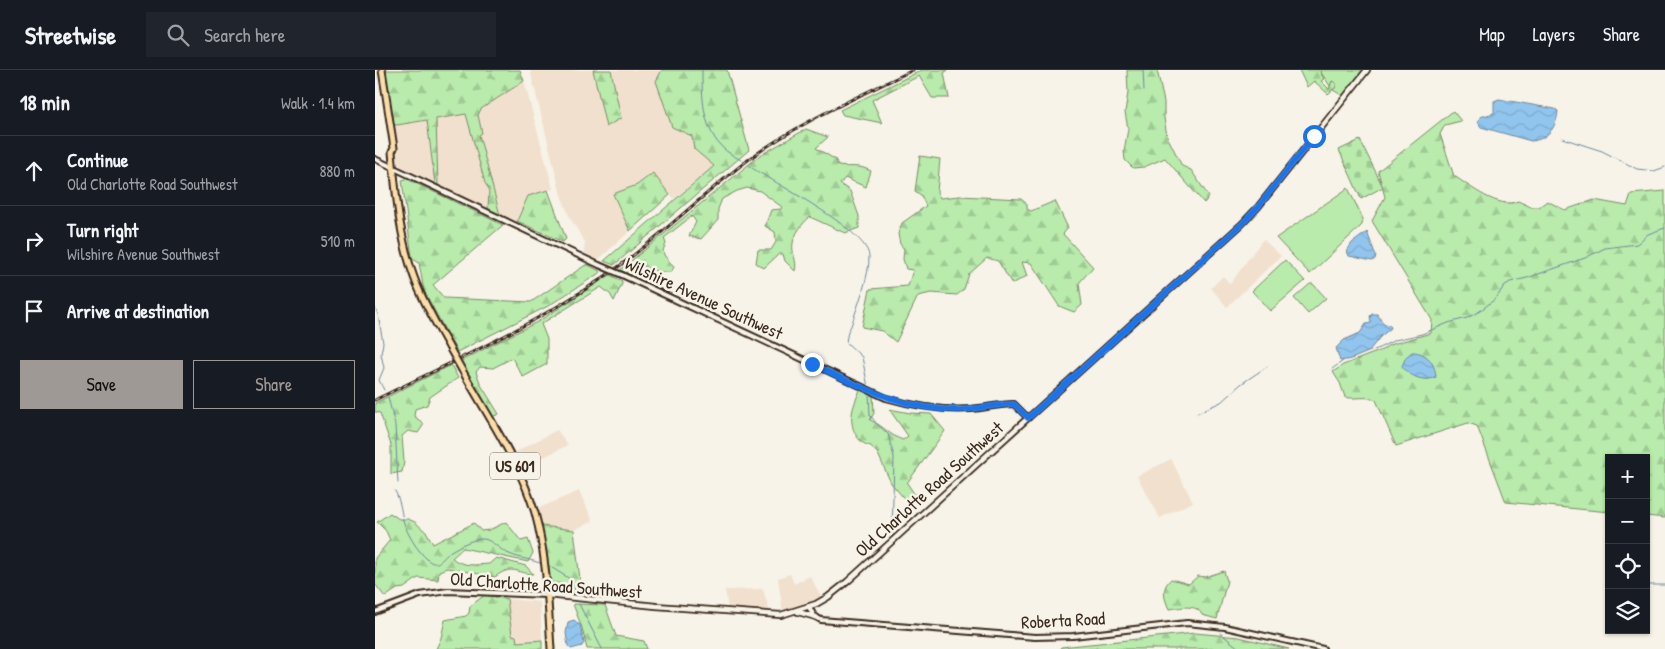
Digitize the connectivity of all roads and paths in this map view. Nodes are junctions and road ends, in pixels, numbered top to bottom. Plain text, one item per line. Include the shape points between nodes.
1 (380, 70) edge
2 (1367, 70) edge
3 (375, 159) edge
4 (393, 168) junction
5 (1028, 418) junction
6 (547, 595) junction
7 (809, 607) junction
8 (375, 612) edge
9 (794, 612) junction
10 (816, 617) junction
11 (551, 649) edge
12 (1323, 649) edge

1 - 4 highway, US 601
2 - 5 main road, Old Charlotte Road Southwest via 1242,224
3 - 4 street, Wilshire Avenue Southwest
4 - 5 street, Wilshire Avenue Southwest, bridge via 886,398 942,409 1014,404
4 - 6 highway, US 601, bridge via 410,264 426,304 510,455 527,492 543,547
5 - 7 main road, Old Charlotte Road Southwest via 847,582
6 - 8 street, Old Charlotte Road Southwest via 448,591 420,595
6 - 9 main road, Old Charlotte Road Southwest via 744,614
6 - 11 highway, US 601
7 - 9 main road, Old Charlotte Road Southwest
7 - 10 street
9 - 10 main road
10 - 12 street, Roberta Road via 821,620 1034,637 1206,624

